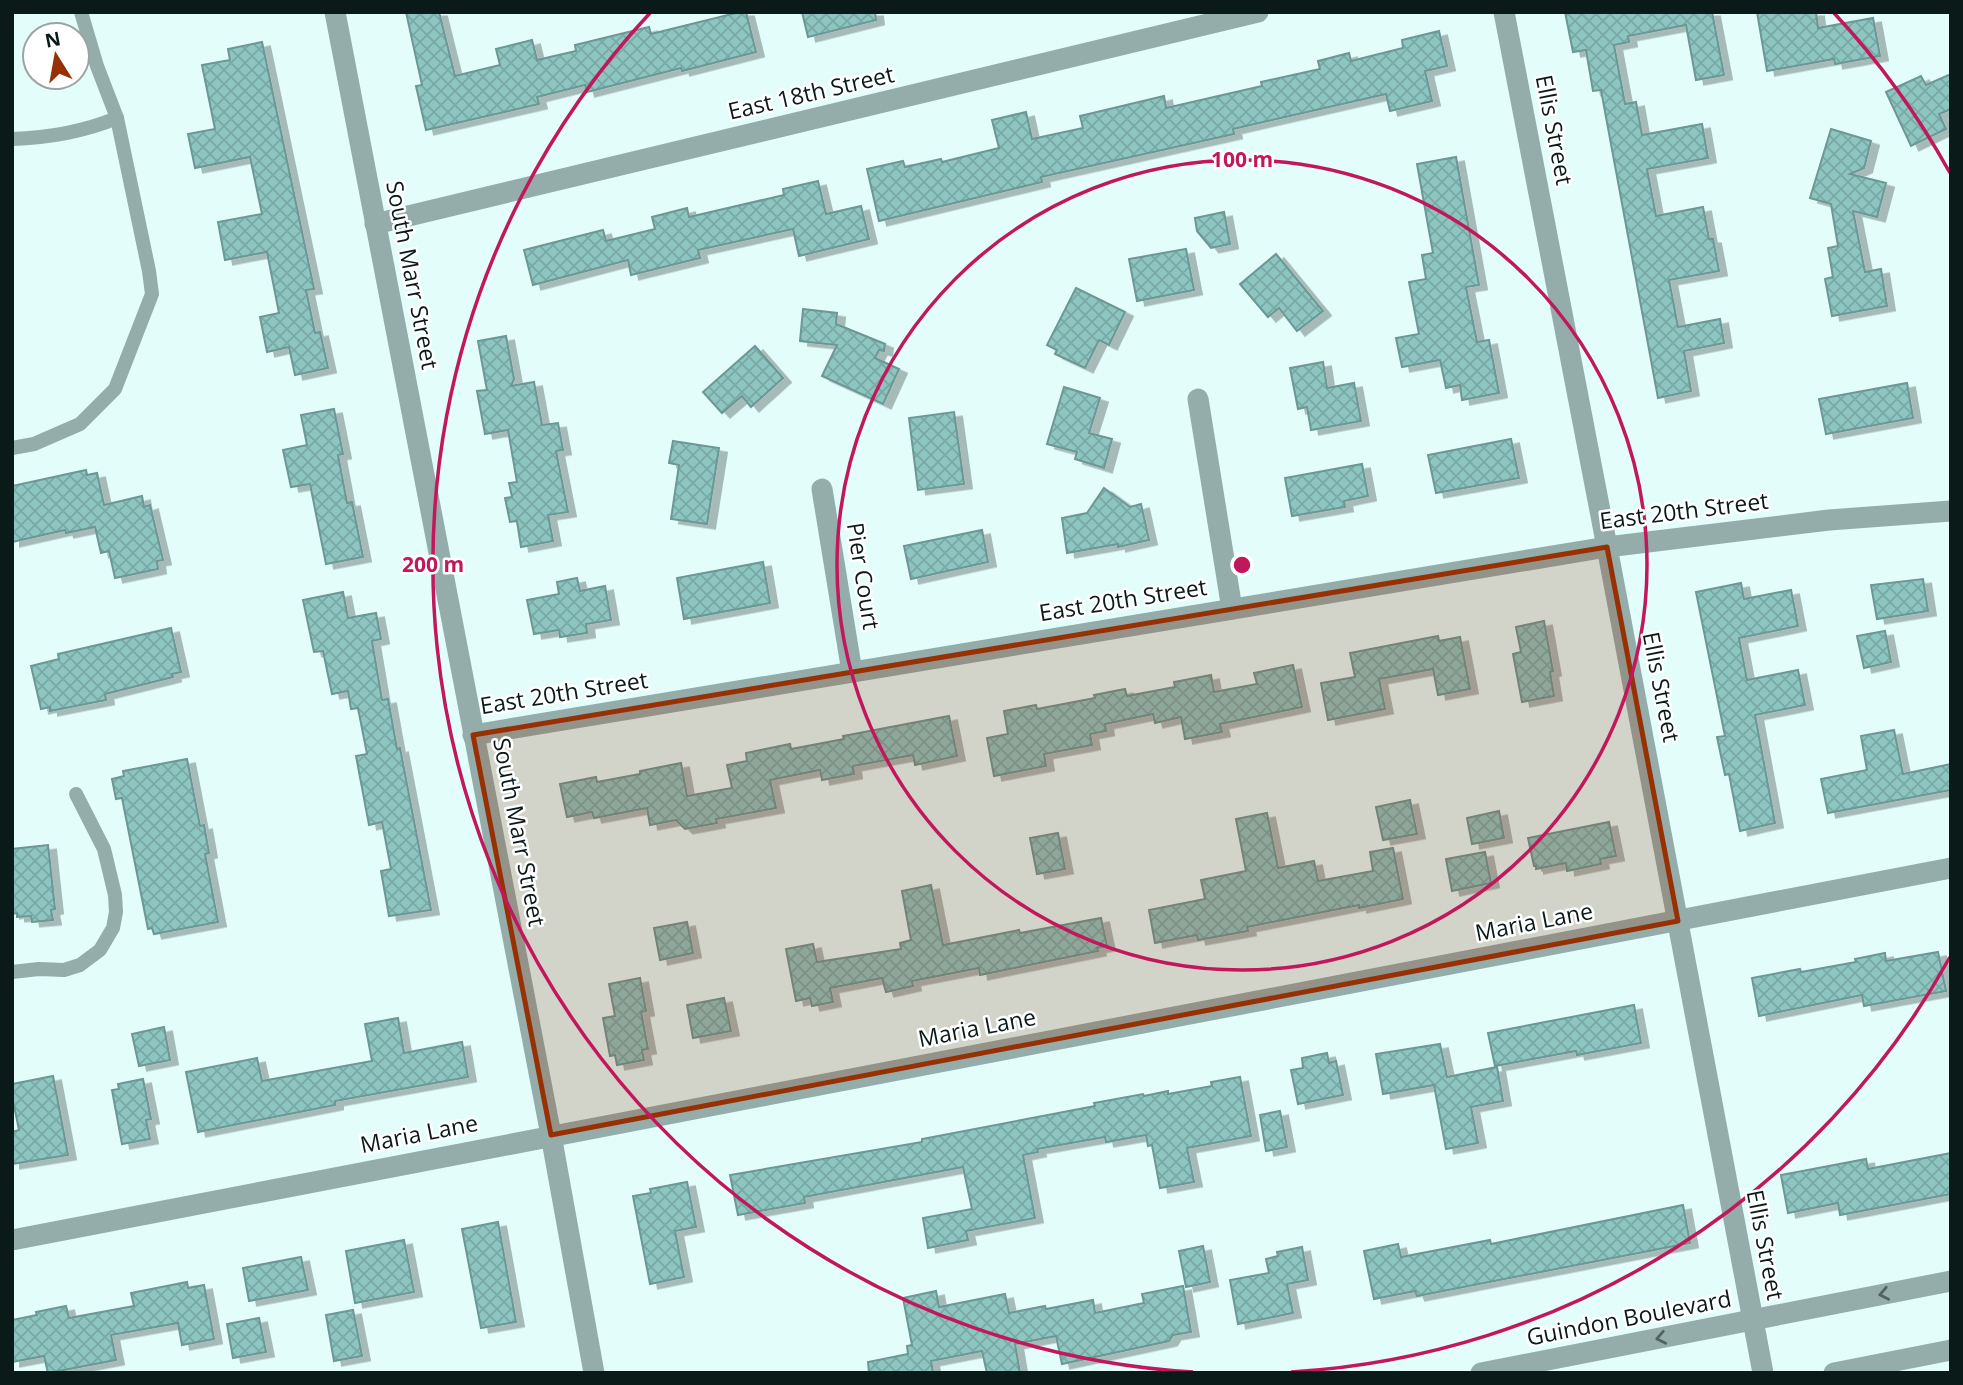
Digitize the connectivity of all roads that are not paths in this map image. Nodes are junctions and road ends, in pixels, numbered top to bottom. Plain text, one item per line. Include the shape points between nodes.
1 (82, 12) edge
2 (335, 12) edge
3 (1258, 12) edge
4 (1504, 12) edge
5 (117, 118) junction
6 (12, 139) edge
7 (375, 224) junction
8 (1198, 399) dead end
9 (12, 448) edge
10 (822, 489) dead end
11 (1951, 511) edge
12 (1607, 547) junction
13 (1232, 609) junction
14 (852, 671) junction
15 (473, 735) junction
16 (76, 794) dead end
17 (1951, 868) edge
18 (1678, 921) junction
19 (12, 972) edge
20 (551, 1135) junction
21 (12, 1240) edge
22 (1951, 1281) edge
23 (1752, 1320) junction
24 (1951, 1350) edge
25 (594, 1373) edge
26 (1481, 1373) edge
27 (1763, 1373) edge
28 (1834, 1373) edge

1 - 5 lane
2 - 7 street, South Marr Street
3 - 7 street, East 18th Street
4 - 12 street, Ellis Street
5 - 6 lane via 81,130
5 - 9 lane via 152,294 115,389 80,424 34,444
7 - 15 street, South Marr Street
8 - 13 street
10 - 14 street, Pier Court
11 - 12 street, East 20th Street via 1829,520
12 - 13 street, East 20th Street
12 - 18 street, Ellis Street
13 - 14 street, East 20th Street
14 - 15 street, East 20th Street
15 - 20 street, South Marr Street
16 - 19 lane via 104,849 116,895 113,928 100,950 80,965
17 - 18 street, Maria Lane
18 - 20 street, Maria Lane
18 - 23 street, Ellis Street
20 - 21 street, Maria Lane
20 - 25 street, South Marr Street
22 -> 23 street, Guindon Boulevard
23 -> 26 street, Guindon Boulevard
23 - 27 street, Ellis Street
24 - 28 street

